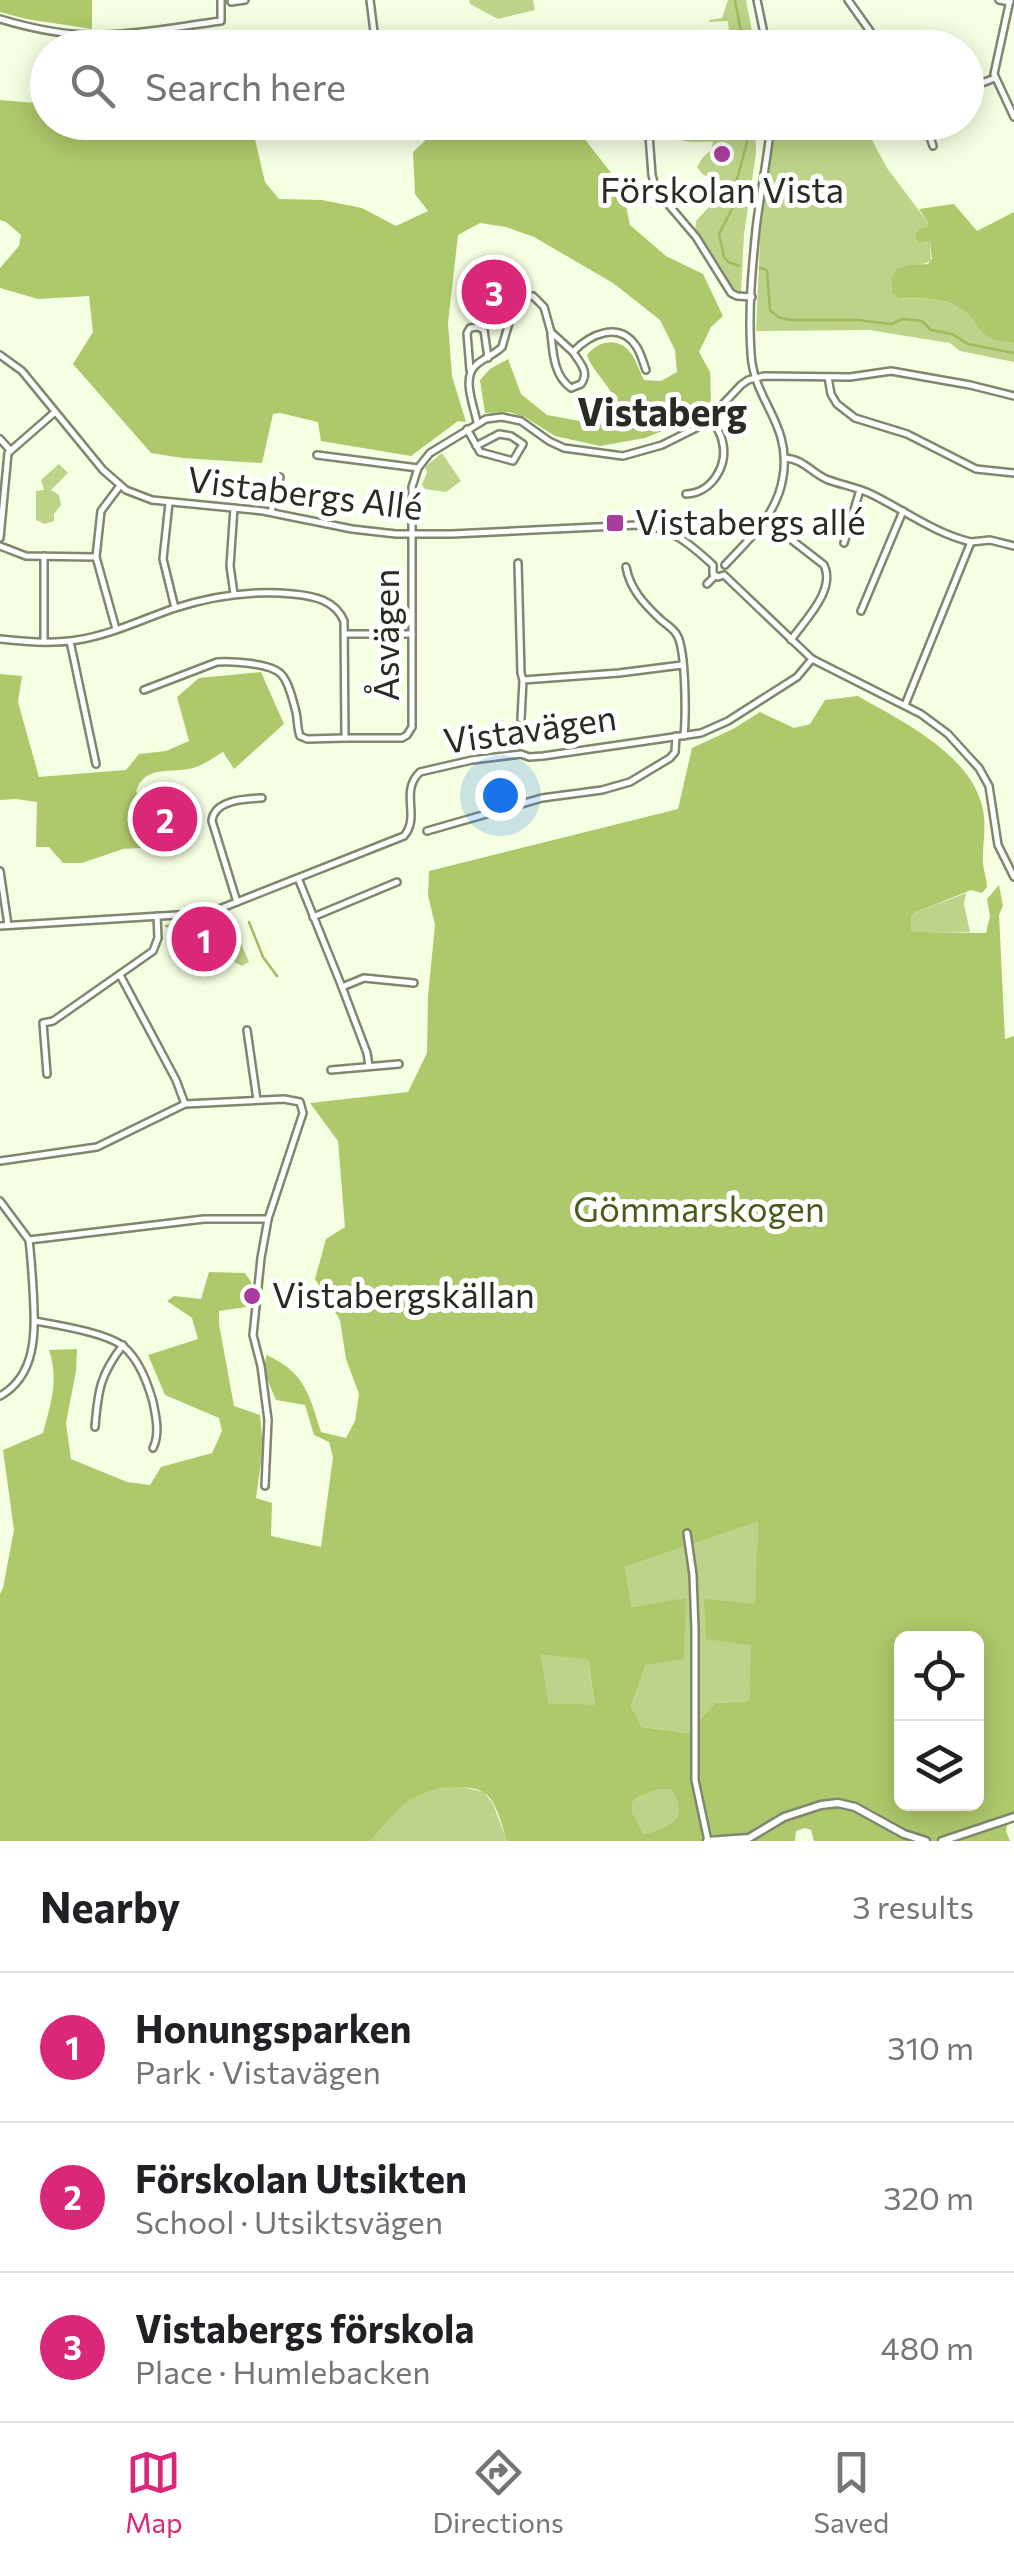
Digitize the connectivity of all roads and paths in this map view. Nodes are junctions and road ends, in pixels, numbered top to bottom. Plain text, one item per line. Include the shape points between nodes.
1 (221, 0) edge
2 (244, 0) edge
3 (370, 0) edge
4 (757, 0) edge
5 (848, 0) edge
6 (999, 0) edge
7 (1010, 1) edge
8 (231, 2) edge
9 (0, 19) edge
10 (42, 30) edge
11 (149, 30) edge
12 (374, 30) edge
13 (763, 30) edge
14 (869, 30) edge
15 (995, 78) junction
16 (984, 82) edge
17 (1014, 116) edge
18 (649, 140) edge
19 (768, 140) edge
20 (931, 140) edge
21 (933, 146) dead end
22 (752, 297) junction
23 (551, 332) junction
24 (573, 352) junction
25 (0, 356) edge
26 (488, 358) junction
27 (646, 370) dead end
28 (470, 373) junction
29 (828, 377) junction
30 (754, 378) junction
31 (1014, 396) edge
32 (55, 412) junction
33 (712, 418) junction
34 (478, 422) junction
35 (467, 429) junction
36 (0, 438) edge
37 (476, 446) junction
38 (10, 450) junction
39 (318, 455) dead end
40 (785, 458) junction
41 (418, 468) junction
42 (1014, 473) edge
43 (280, 477) dead end
44 (120, 486) junction
45 (860, 490) junction
46 (686, 494) dead end
47 (169, 502) junction
48 (234, 507) junction
49 (903, 511) junction
50 (271, 512) junction
51 (766, 520) junction
52 (412, 534) junction
53 (0, 538) edge
54 (971, 542) junction
55 (844, 543) dead end
56 (0, 546) edge
57 (1014, 546) edge
58 (44, 556) junction
59 (96, 558) junction
60 (518, 563) dead end
61 (714, 565) junction
62 (725, 565) junction
63 (626, 568) dead end
64 (724, 575) junction
65 (716, 576) junction
66 (707, 584) dead end
67 (234, 594) junction
68 (175, 608) junction
69 (861, 611) dead end
70 (116, 629) junction
71 (345, 634) junction
72 (412, 634) junction
73 (0, 639) edge
74 (791, 640) junction
75 (70, 641) junction
76 (44, 642) junction
77 (812, 659) junction
78 (682, 665) junction
79 (523, 680) junction
80 (144, 690) dead end
81 (905, 706) junction
82 (520, 719) dead end
83 (680, 736) junction
84 (345, 738) junction
85 (96, 764) dead end
86 (262, 798) dead end
87 (427, 831) dead end
88 (0, 870) edge
89 (1012, 872) edge
90 (298, 878) junction
91 (397, 882) dead end
92 (236, 902) junction
93 (157, 916) junction
94 (313, 917) junction
95 (8, 925) junction
96 (0, 926) edge
97 (120, 976) junction
98 (414, 983) dead end
99 (342, 987) junction
100 (247, 1030) dead end
101 (399, 1064) dead end
102 (369, 1066) junction
103 (331, 1070) dead end
104 (47, 1074) dead end
105 (257, 1100) junction
106 (185, 1104) junction
107 (0, 1161) edge
108 (0, 1201) edge
109 (268, 1219) junction
110 (29, 1240) junction
111 (35, 1322) junction
112 (123, 1345) junction
113 (0, 1396) edge
114 (95, 1427) dead end
115 (152, 1448) dead end
116 (265, 1486) dead end
117 (687, 1533) dead end
118 (1014, 1817) edge
119 (707, 1841) edge
120 (926, 1841) edge
121 (942, 1841) edge

1 - 11 street via 221,21
2 - 8 street
3 - 12 street
4 - 13 street
5 - 14 street
6 - 7 street
7 - 15 street
9 - 10 street
15 - 16 street
15 - 17 street
18 - 22 street via 656,190 731,293
19 - 22 street
20 - 21 street
22 - 30 street
23 - 24 street
23 - 24 street via 556,365 571,388 585,376
23 - 26 street via 541,303 523,297 513,308 502,348
24 - 27 street via 602,332 614,332 636,345
25 - 32 street, Vistabergs Allé via 22,371
26 - 28 street
26 - 28 street via 484,330 470,328
28 - 34 street
29 - 30 street
29 - 31 street via 891,371
29 - 42 street via 833,397 855,418 907,434 976,469
30 - 33 street
30 - 40 street via 780,427
32 - 38 street
32 - 44 street, Vistabergs Allé
33 - 34 street via 662,446 624,456 564,448 502,417
33 - 46 street via 723,441 721,468 706,488
34 - 35 street
35 - 37 street
35 - 41 street
36 - 38 street
37 - 37 street via 513,461 523,444 498,434
38 - 53 street
39 - 41 street
40 - 45 street
40 - 51 street
41 - 52 street, Åsvägen
43 - 50 street
44 - 47 street, Vistabergs Allé
44 - 59 street via 101,511
45 - 49 street
45 - 55 street
47 - 48 street, Vistabergs Allé
47 - 68 street via 164,558
48 - 50 street, Vistabergs Allé
48 - 67 street
49 - 54 street
49 - 69 street
50 - 52 street, Vistabergs Allé
51 - 62 street
51 - 74 street via 827,570 823,592
52 - 61 street, Vistabergs Allé via 647,526 682,537
52 - 72 street, Åsvägen
54 - 57 street
54 - 81 street
56 - 58 street
58 - 59 street
58 - 76 street
59 - 70 street
60 - 79 street
61 - 62 street
61 - 65 street
62 - 64 street
63 - 78 street via 636,592 678,636
64 - 65 street
64 - 74 street
65 - 66 street
67 - 68 street
67 - 71 street via 320,598 340,612
68 - 70 street
70 - 75 street
71 - 72 street
71 - 84 street
72 - 84 street, Åsvägen via 407,736
73 - 76 street
74 - 77 street
75 - 76 street
75 - 85 street
77 - 81 street
77 - 83 street, Vistavägen via 797,677 728,721
78 - 79 street
78 - 83 street
79 - 82 street
80 - 84 street via 217,662 270,667 284,678 300,736
81 - 89 street via 948,734 983,774 998,845
83 - 87 street via 670,758 630,782 542,798
83 - 90 street, Vistavägen via 420,772 410,786 411,821 404,836
86 - 92 street via 212,814
88 - 95 street
90 - 92 street, Vistavägen
90 - 94 street
91 - 94 street
92 - 93 street, Vistavägen via 209,913
93 - 95 street, Vistavägen
93 - 97 street via 155,948
94 - 99 street
95 - 96 street, Vistavägen
97 - 104 street via 43,1024
97 - 106 street
98 - 99 street via 364,978
99 - 102 street
100 - 105 street
101 - 102 street
102 - 103 street
105 - 106 street
105 - 109 street via 300,1102 303,1113
106 - 107 street via 97,1147
108 - 110 street
109 - 110 street via 204,1219
109 - 116 street via 253,1335 268,1420
110 - 111 street
111 - 112 street
111 - 113 street via 26,1370
112 - 114 street via 100,1380
112 - 115 street via 152,1400
117 - 119 street via 696,1630 695,1780
118 - 121 street
119 - 120 street via 748,1838 784,1818 838,1803

